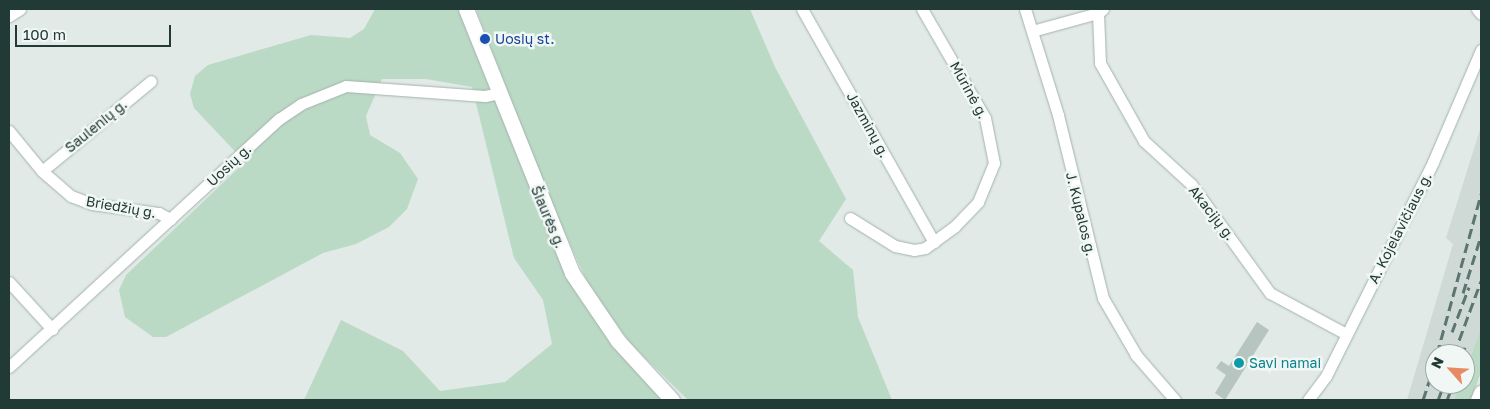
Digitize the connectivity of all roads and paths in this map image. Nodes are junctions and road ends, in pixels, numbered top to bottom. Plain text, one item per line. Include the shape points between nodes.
1 (20, 9) edge
2 (466, 9) edge
3 (802, 9) edge
4 (922, 9) edge
5 (1025, 9) edge
6 (1477, 9) edge
7 (1101, 11) edge
8 (1481, 14) edge
9 (9, 16) edge
10 (1032, 31) junction
11 (1481, 50) edge
12 (151, 81) dead end
13 (499, 93) junction
14 (9, 131) edge
15 (42, 170) junction
16 (850, 218) dead end
17 (170, 219) junction
18 (934, 242) junction
19 (9, 282) edge
20 (52, 329) junction
21 (1346, 334) junction
22 (9, 367) edge
23 (1481, 392) edge
24 (672, 400) edge
25 (1175, 400) edge
26 (1308, 400) edge
27 (1478, 400) edge

1 - 9 street
2 - 13 main road, Šiaurės g.
3 - 18 street, Jazminų g.
4 - 18 street, Mūrinė g. via 986,118 994,148 994,163 978,202
5 - 10 street, J. Kupalos g.
6 - 8 street
7 - 10 street
7 - 21 street, Akacijų g. via 1100,63 1144,141 1191,184 1270,293
10 - 25 street, J. Kupalos g. via 1058,115 1103,298 1136,355
11 - 21 street, A. Kojelavičiaus g. via 1433,162
12 - 15 street, Saulenių g.
13 - 17 street, Uosių g. via 485,96 366,85 325,92 279,119
13 - 24 main road, Šiaurės g. via 572,273 618,341
14 - 15 street, Briedžių g.
15 - 17 street, Briedžių g. via 61,190 82,202 159,213
16 - 18 street, Mūrinė g. via 906,250 925,248
17 - 20 street, Uosių g.
19 - 20 street
20 - 22 street, Uosių g.
21 - 26 street, A. Kojelavičiaus g. via 1326,376
23 - 27 main road

